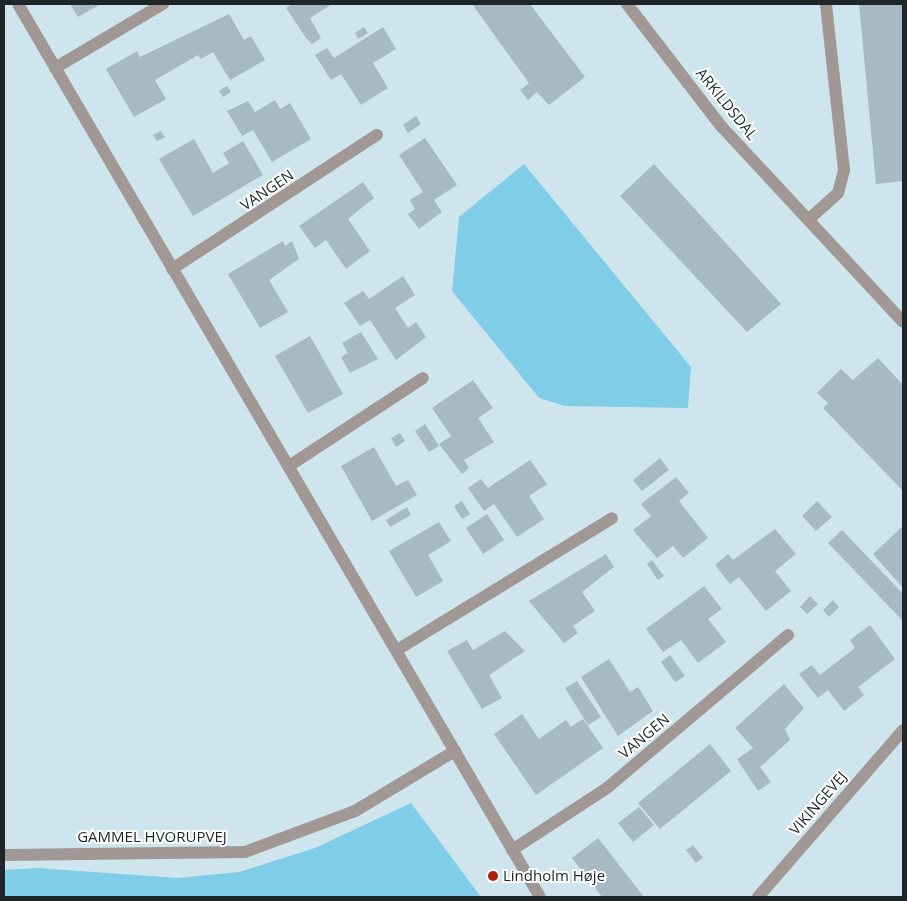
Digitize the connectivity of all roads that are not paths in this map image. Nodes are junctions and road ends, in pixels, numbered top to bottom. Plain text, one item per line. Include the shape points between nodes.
1 (18, 4) edge
2 (163, 4) edge
3 (627, 4) edge
4 (826, 4) edge
5 (55, 68) junction
6 (377, 135) dead end
7 (808, 220) junction
8 (172, 268) junction
9 (903, 322) edge
10 (423, 378) dead end
11 (288, 466) junction
12 (612, 518) dead end
13 (788, 635) dead end
14 (397, 650) junction
15 (903, 730) edge
16 (455, 750) junction
17 (512, 850) junction
18 (4, 855) edge
19 (540, 897) edge
20 (758, 897) edge

1 - 5 street
2 - 5 street
3 - 7 street, ARKILDSDAL via 721,126
4 - 7 street via 844,170 838,193
5 - 8 street
6 - 8 street, VANGEN
7 - 9 street, ARKILDSDAL
8 - 11 street
10 - 11 street
11 - 14 street
12 - 14 street
13 - 17 street, VANGEN via 607,788
14 - 16 street
15 - 20 street, VIKINGEVEJ
16 - 17 street
16 - 18 street, GAMMEL HVORUPVEJ via 355,811 245,852
17 - 19 street

